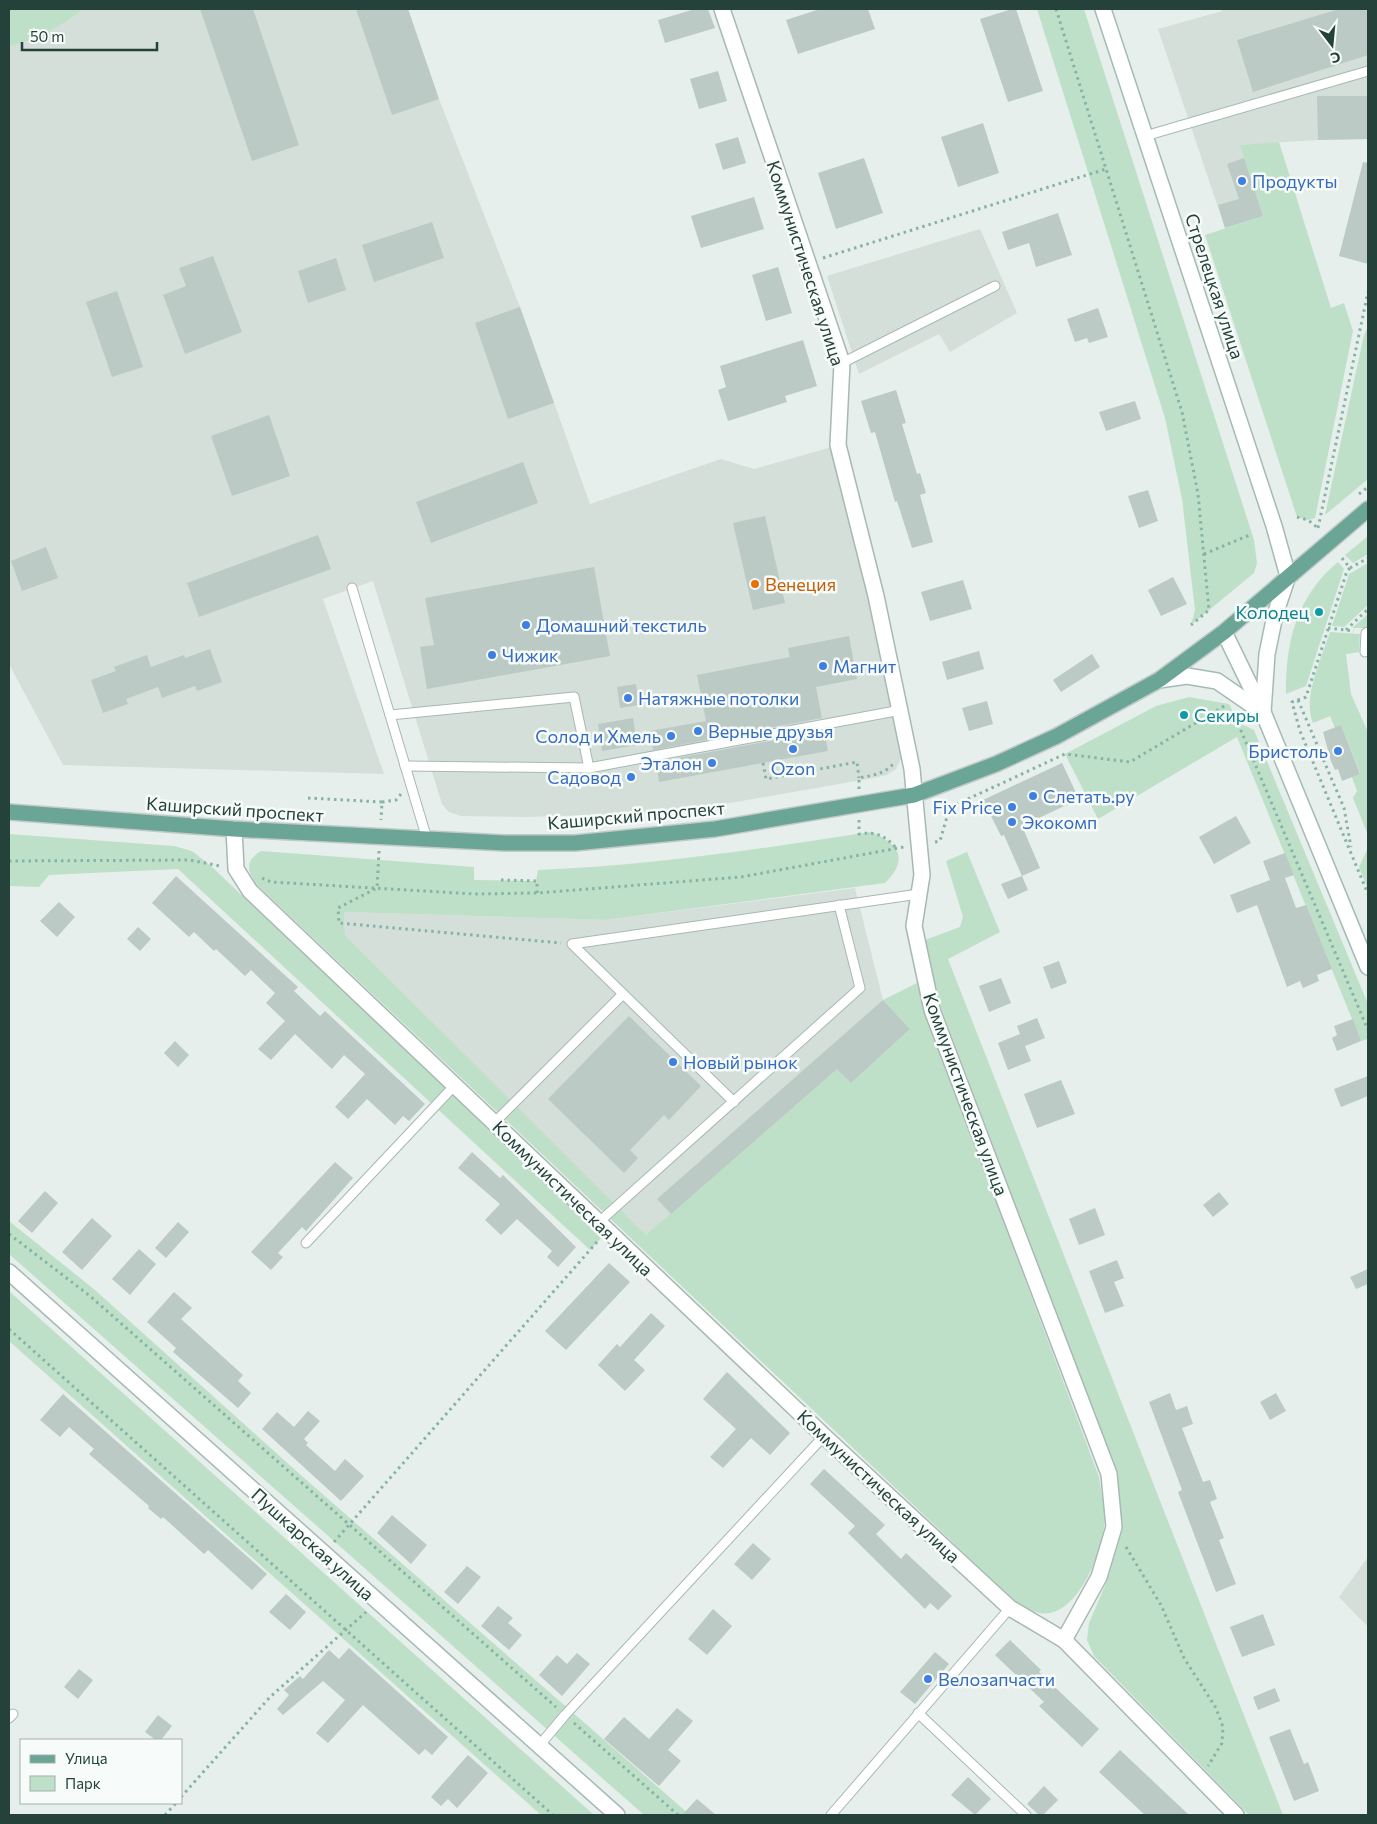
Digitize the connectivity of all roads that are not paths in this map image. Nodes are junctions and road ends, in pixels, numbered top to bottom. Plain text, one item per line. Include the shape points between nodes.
1 (722, 9) edge
2 (1103, 9) edge
3 (1368, 71) edge
4 (1145, 136) junction
5 (995, 286) dead end
6 (842, 364) junction
7 (1368, 509) edge
8 (1288, 576) junction
9 (352, 588) dead end
10 (1224, 632) junction
11 (1368, 632) edge
12 (1365, 652) dead end
13 (1159, 680) junction
14 (900, 710) junction
15 (1263, 712) junction
16 (390, 715) junction
17 (405, 766) junction
18 (589, 768) junction
19 (914, 794) junction
20 (9, 812) edge
21 (234, 829) junction
22 (427, 840) junction
23 (919, 894) junction
24 (839, 906) junction
25 (1368, 967) edge
26 (623, 994) junction
27 (455, 1085) junction
28 (734, 1102) junction
29 (494, 1123) junction
30 (604, 1226) junction
31 (306, 1243) dead end
32 (9, 1272) edge
33 (824, 1436) junction
34 (1010, 1608) junction
35 (1064, 1640) junction
36 (918, 1713) junction
37 (539, 1746) junction
38 (617, 1815) edge
39 (831, 1815) edge
40 (1026, 1815) edge
41 (1236, 1815) edge

1 - 6 street, Коммунистическая улица
2 - 4 street, Стрелецкая улица
3 - 4 lane
4 - 8 street, Стрелецкая улица
5 - 6 lane
6 - 14 street, Коммунистическая улица via 838,445 876,596
7 - 8 main road
8 - 10 main road, Каширский проспект
8 - 15 street via 1267,654
9 - 16 lane
10 - 13 main road, Каширский проспект
10 - 15 street
11 - 12 lane
13 - 15 street via 1187,676 1217,680
13 - 19 main road, Каширский проспект via 1057,736 996,764
14 - 18 lane
14 - 19 street, Коммунистическая улица
15 - 25 street
16 - 17 lane
16 - 18 lane via 574,697
17 - 18 lane
17 - 22 lane
19 - 22 main road, Каширский проспект via 715,829 575,842
19 - 23 street, Коммунистическая улица via 922,875
20 - 21 main road, Каширский проспект
21 - 22 main road, Каширский проспект
21 - 27 street, Коммунистическая улица via 236,869 250,891
23 - 24 lane
23 - 35 street, Коммунистическая улица via 914,926 932,1010 1109,1474 1114,1527 1099,1577
24 - 26 lane via 572,944
24 - 28 lane via 860,988
26 - 28 lane
26 - 29 lane
27 - 29 street, Коммунистическая улица
27 - 31 lane
28 - 30 lane
29 - 30 street, Коммунистическая улица
30 - 33 street, Коммунистическая улица
32 - 37 street, Пушкарская улица
33 - 34 street, Коммунистическая улица
33 - 37 lane
34 - 35 street, Коммунистическая улица
34 - 36 lane
35 - 41 street, Коммунистическая улица
36 - 39 lane
36 - 40 lane
37 - 38 street, Пушкарская улица

